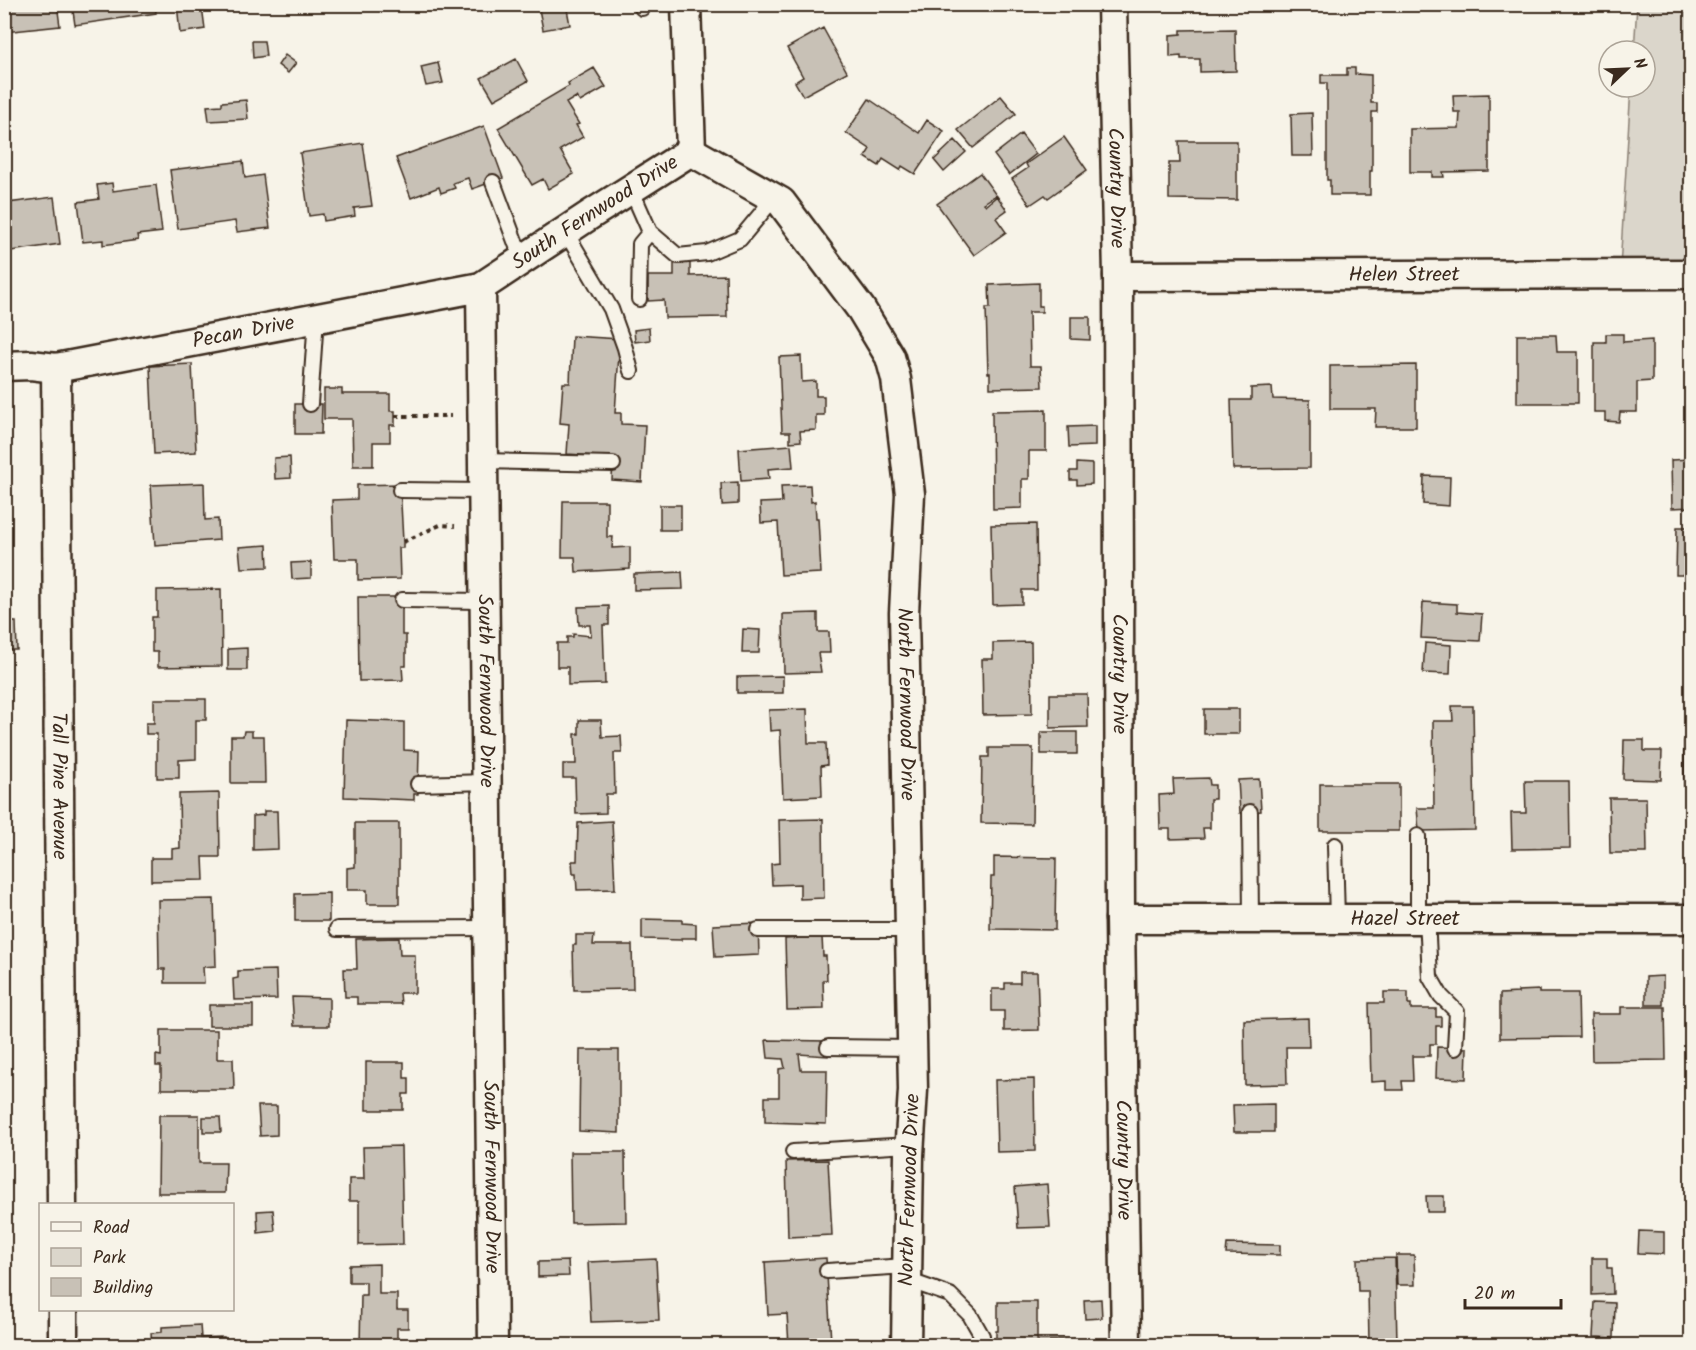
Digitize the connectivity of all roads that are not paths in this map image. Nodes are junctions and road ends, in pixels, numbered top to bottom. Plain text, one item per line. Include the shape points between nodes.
1 (686, 4) edge
2 (1112, 4) edge
3 (691, 151) junction
4 (493, 182) dead end
5 (631, 189) junction
6 (774, 198) junction
7 (565, 231) junction
8 (650, 232) junction
9 (522, 260) junction
10 (1692, 274) edge
11 (1118, 276) junction
12 (481, 287) junction
13 (639, 299) dead end
14 (316, 318) junction
15 (4, 366) edge
16 (56, 368) junction
17 (631, 371) dead end
18 (310, 404) dead end
19 (484, 461) junction
20 (613, 464) dead end
21 (400, 490) dead end
22 (484, 491) junction
23 (402, 600) dead end
24 (485, 601) junction
25 (486, 782) junction
26 (418, 784) dead end
27 (1250, 812) dead end
28 (1418, 836) dead end
29 (1335, 845) dead end
30 (1423, 918) junction
31 (1120, 919) junction
32 (1251, 919) junction
33 (1337, 919) junction
34 (1692, 919) edge
35 (488, 928) junction
36 (337, 929) dead end
37 (758, 930) dead end
38 (910, 930) junction
39 (828, 1047) dead end
40 (912, 1048) junction
41 (1455, 1048) dead end
42 (909, 1145) junction
43 (793, 1152) dead end
44 (62, 1203) edge
45 (827, 1271) dead end
46 (907, 1273) junction
47 (63, 1311) edge
48 (63, 1346) edge
49 (493, 1346) edge
50 (906, 1346) edge
51 (979, 1346) edge
52 (1126, 1346) edge

1 - 3 street
2 - 11 street, Country Drive
3 - 5 street, South Fernwood Drive
3 - 6 street, North Fernwood Drive
4 - 9 lane
5 - 7 street, South Fernwood Drive
5 - 8 lane
6 - 8 lane via 740,239 707,253 678,256
6 - 38 street, North Fernwood Drive via 781,202 861,309 890,357 896,379 910,494 904,613
7 - 9 street, South Fernwood Drive
7 - 17 lane via 611,309
8 - 13 lane via 640,243
9 - 12 street, South Fernwood Drive
10 - 11 street, Helen Street
11 - 31 street, Country Drive
12 - 14 street, Pecan Drive
12 - 19 street, South Fernwood Drive
14 - 16 street, Pecan Drive
14 - 18 lane
15 - 16 street, Pecan Drive via 31,364
16 - 44 street, Tall Pine Avenue
19 - 20 lane
19 - 22 street, South Fernwood Drive
21 - 22 lane
22 - 24 street, South Fernwood Drive
23 - 24 lane
24 - 25 street, South Fernwood Drive
25 - 26 lane
25 - 35 street, South Fernwood Drive
27 - 32 lane
28 - 30 lane
29 - 33 lane
30 - 33 street, Hazel Street
30 - 34 street, Hazel Street
30 - 41 lane via 1430,977 1457,1012
31 - 32 street, Hazel Street
31 - 52 street, Country Drive
32 - 33 street, Hazel Street
35 - 36 lane
35 - 49 street, South Fernwood Drive
37 - 38 lane
38 - 40 street, North Fernwood Drive
39 - 40 lane
40 - 42 street, North Fernwood Drive
42 - 43 lane
42 - 46 street, North Fernwood Drive
45 - 46 lane
46 - 50 street, North Fernwood Drive
46 - 51 lane via 950,1295 970,1314 982,1336
47 - 48 street

